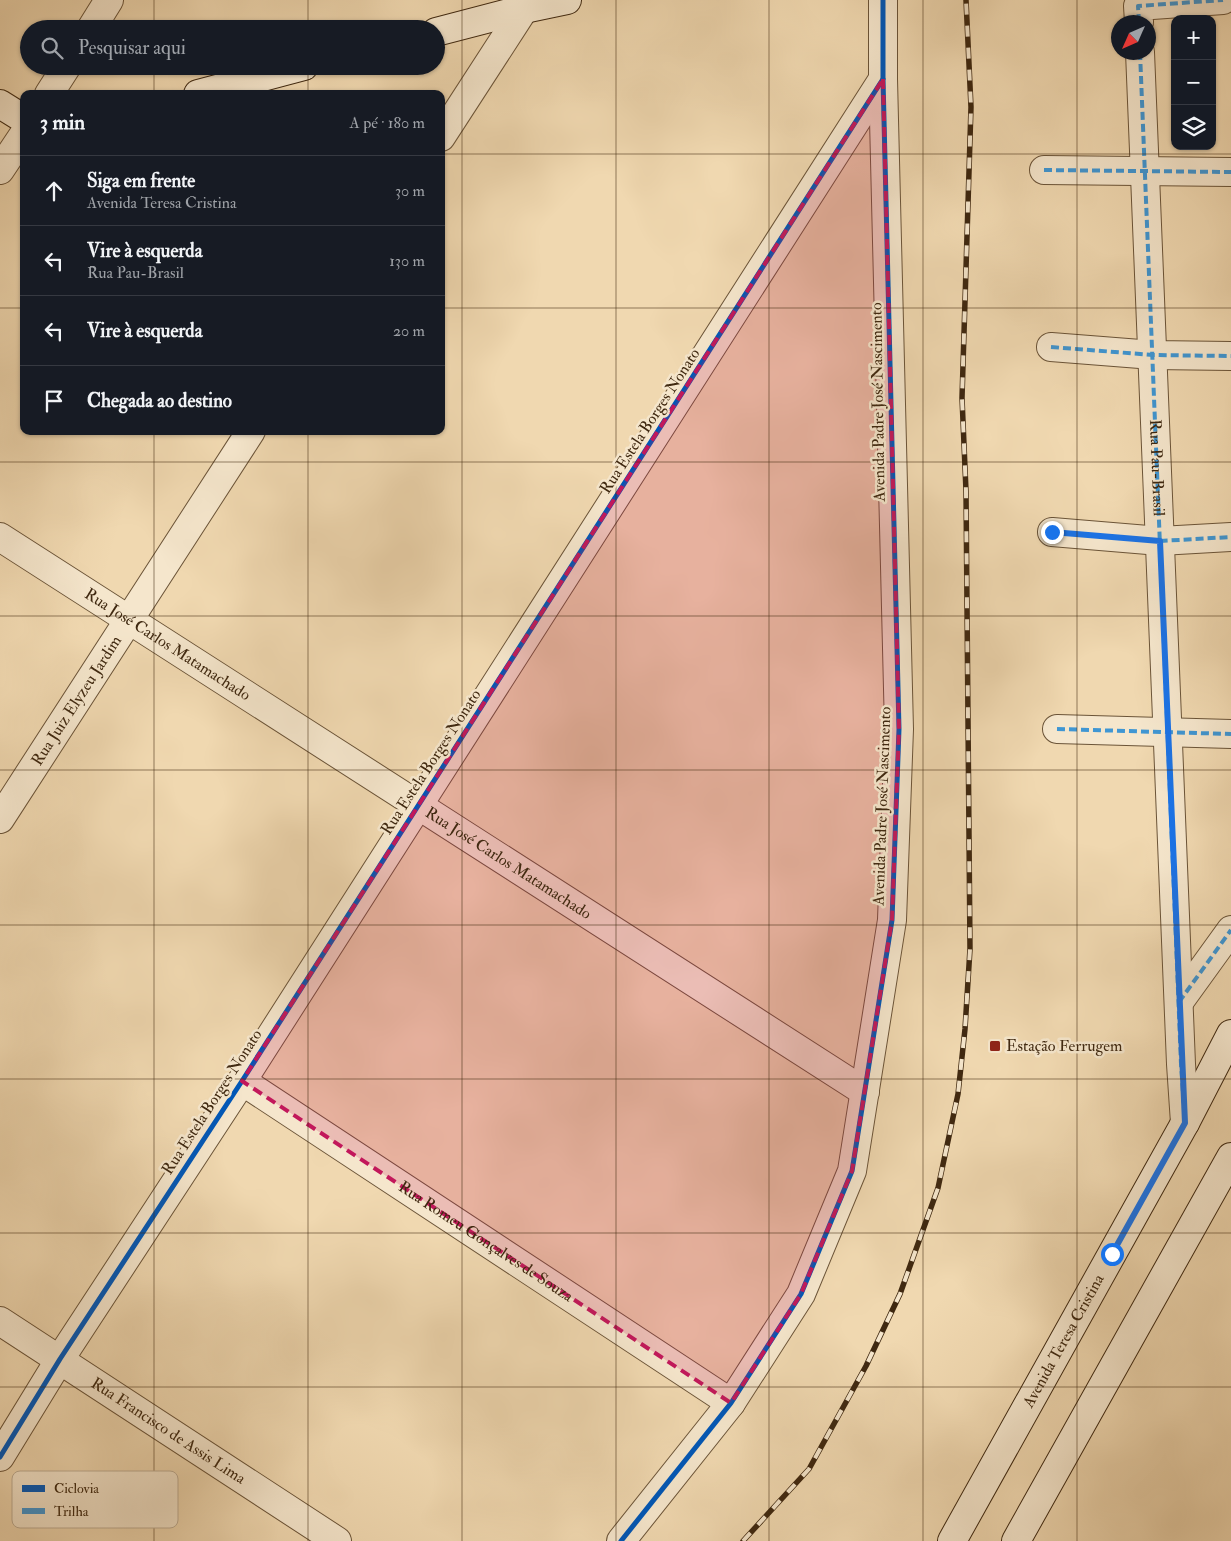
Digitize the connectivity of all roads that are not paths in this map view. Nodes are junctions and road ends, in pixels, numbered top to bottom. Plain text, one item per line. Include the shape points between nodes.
1 (109, 0) edge
2 (567, 0) edge
3 (883, 0) edge
4 (1223, 0) edge
5 (524, 9) junction
6 (1139, 14) edge
7 (97, 20) edge
8 (445, 30) edge
9 (1140, 60) edge
10 (61, 75) edge
11 (270, 75) edge
12 (883, 80) junction
13 (52, 90) edge
14 (213, 90) edge
15 (0, 104) edge
16 (20, 116) edge
17 (445, 131) edge
18 (20, 140) edge
19 (0, 170) edge
20 (1044, 170) dead end
21 (1145, 172) junction
22 (1231, 172) edge
23 (1051, 346) dead end
24 (1152, 355) junction
25 (1231, 356) edge
26 (248, 435) edge
27 (1052, 532) dead end
28 (1231, 536) edge
29 (0, 537) edge
30 (1160, 541) junction
31 (129, 620) junction
32 (1057, 729) dead end
33 (1168, 732) junction
34 (1231, 734) edge
35 (418, 805) junction
36 (0, 819) edge
37 (1231, 930) edge
38 (1179, 1002) junction
39 (1231, 1034) edge
40 (242, 1081) junction
41 (866, 1092) junction
42 (1185, 1123) junction
43 (1231, 1157) edge
44 (0, 1321) edge
45 (60, 1359) junction
46 (731, 1403) junction
47 (0, 1457) edge
48 (337, 1541) edge
49 (621, 1541) edge
50 (952, 1541) edge
51 (1016, 1541) edge

1 - 7 street
2 - 5 street
3 - 12 street, Avenida Padre José Nascimento
4 - 6 street
5 - 8 street
5 - 17 street
9 - 21 street, Rua Pau-Brasil
10 - 13 street
11 - 14 street
12 - 35 street, Rua Estela Borges Nonato
12 - 41 street, Avenida Padre José Nascimento via 899,729 892,920
15 - 16 street
18 - 19 street
20 - 21 street
21 - 22 street
21 - 24 street, Rua Pau-Brasil
23 - 24 street
24 - 25 street
24 - 30 street, Rua Pau-Brasil
26 - 31 street, Rua Juiz Elyzeu Jardim
27 - 30 street
28 - 30 street
29 - 31 street, Rua José Carlos Matamachado
30 - 33 street, Rua Pau-Brasil
31 - 35 street, Rua José Carlos Matamachado
31 - 36 street, Rua Juiz Elyzeu Jardim
32 - 33 street
33 - 34 street
33 - 38 street, Rua Pau-Brasil
35 - 40 street, Rua Estela Borges Nonato
35 - 41 street, Rua José Carlos Matamachado
37 - 38 street
38 - 42 street, Rua Pau-Brasil
39 - 42 street, Avenida Teresa Cristina
40 - 45 street, Rua Estela Borges Nonato
40 - 46 street, Rua Romeu Gonçalves de Souza
41 - 46 street, Avenida Padre José Nascimento via 852,1171 801,1294
42 - 50 street, Avenida Teresa Cristina
43 - 51 street
44 - 45 street, Rua Francisco de Assis Lima
45 - 47 street, Rua Estela Borges Nonato
45 - 48 street, Rua Francisco de Assis Lima
46 - 49 street, Avenida Padre José Nascimento

